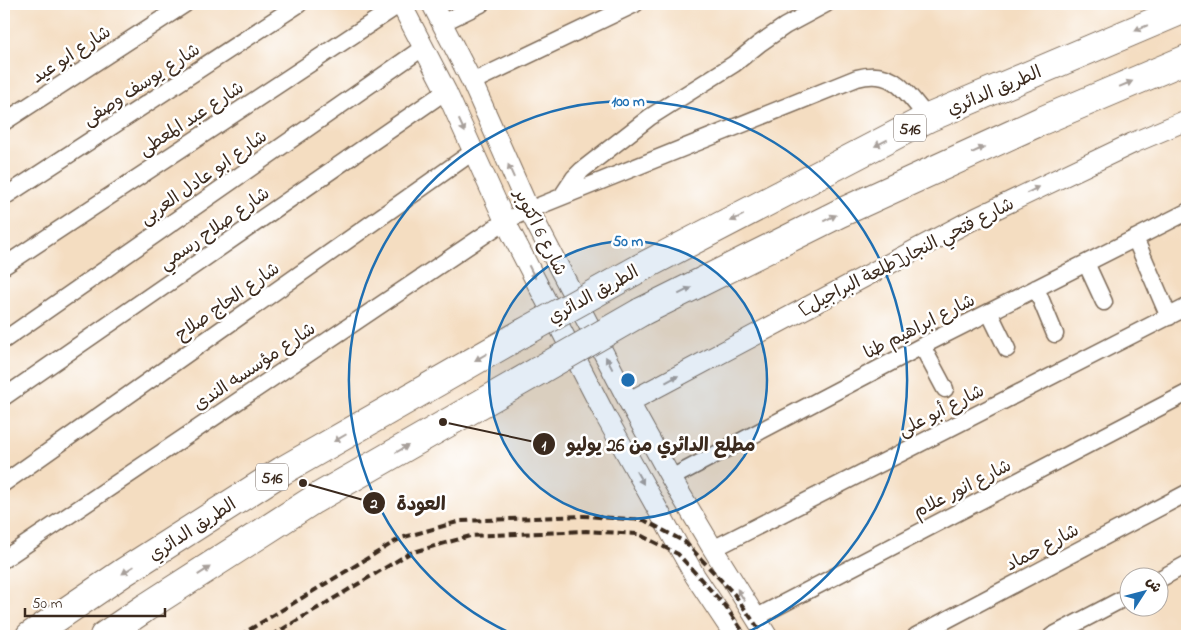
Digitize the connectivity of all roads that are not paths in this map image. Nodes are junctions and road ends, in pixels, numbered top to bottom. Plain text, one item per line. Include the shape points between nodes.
1 (185, 4) edge
2 (300, 4) edge
3 (401, 4) edge
4 (432, 4) edge
5 (481, 4) edge
6 (635, 4) edge
7 (826, 4) edge
8 (1187, 8) edge
9 (442, 22) junction
10 (424, 48) junction
11 (1187, 59) edge
12 (472, 82) junction
13 (446, 91) junction
14 (928, 118) junction
15 (1187, 120) edge
16 (4, 122) edge
17 (474, 151) junction
18 (562, 196) junction
19 (4, 197) edge
20 (529, 210) junction
21 (1187, 212) edge
22 (505, 220) junction
23 (1135, 238) junction
24 (1086, 262) junction
25 (4, 266) edge
26 (1036, 288) junction
27 (1104, 302) dead end
28 (1187, 307) edge
29 (989, 312) junction
30 (1169, 317) junction
31 (1055, 334) dead end
32 (4, 340) edge
33 (922, 346) junction
34 (1007, 349) dead end
35 (945, 389) dead end
36 (1187, 393) edge
37 (4, 397) edge
38 (629, 402) junction
39 (671, 478) junction
40 (4, 483) edge
41 (1187, 493) edge
42 (713, 549) junction
43 (4, 559) edge
44 (1187, 564) edge
45 (1168, 574) edge
46 (1118, 601) edge
47 (755, 618) junction
48 (731, 635) edge
49 (30, 636) edge
50 (104, 636) edge
51 (767, 636) edge
52 (916, 636) edge
53 (1052, 636) edge

1 - 16 street, شارع ابو عيد
2 - 19 street, شارع يوسف وصفى
3 - 10 street, شارع 6 اكتوبر
3 - 25 street, شارع عبد المعطى
4 - 9 street, شارع 6 اكتوبر
5 - 9 street
6 - 12 street
7 - 18 street via 785,26 734,64 650,117 582,170
8 -> 14 highway, الطريق الدائري / 516
9 - 12 street, شارع 6 اكتوبر
10 - 13 street, شارع 6 اكتوبر
10 - 32 street, شارع ابو عادل العربى
50 -> 11 highway, 516, bridge via 313,500 641,312 840,213 1041,120
20 -> 12 street, شارع 6 اكتوبر
13 -> 17 street, شارع 6 اكتوبر
13 - 37 street, شارع صلاح رسمي
14 - 18 street, شارع مؤسسه الندى via 895,82 886,77 866,76
14 -> 49 highway, الطريق الدائري / 516, bridge via 642,267 282,470
38 -> 15 street, شارع فتحي النجار[طلعة البراجيل] via 966,223
17 - 22 street, شارع 6 اكتوبر
17 - 40 street, شارع الحاج صلاح
18 - 20 street, شارع مؤسسه الندى
20 - 22 street, شارع مؤسسه الندى
38 -> 20 street, شارع 6 اكتوبر
21 - 23 street, شارع ابراهيم طنا
22 - 43 street, شارع مؤسسه الندى
22 -> 48 street, شارع 6 اكتوبر via 606,417
23 - 24 street, شارع ابراهيم طنا
23 - 30 street
24 - 26 street, شارع ابراهيم طنا
24 - 27 street
26 - 29 street, شارع ابراهيم طنا
26 - 31 street
28 - 30 street, شارع أبو على
29 - 33 street, شارع ابراهيم طنا
29 - 34 street
30 - 42 street, شارع أبو على
33 - 35 street
33 - 39 street, شارع ابراهيم طنا
36 - 47 street, شارع انور علام
38 - 39 street, شارع 6 اكتوبر
39 - 42 street, شارع 6 اكتوبر
41 - 52 street, شارع حماد
47 -> 42 street, شارع 6 اكتوبر
44 - 45 street
46 - 53 street
47 - 51 street, شارع 6 اكتوبر

